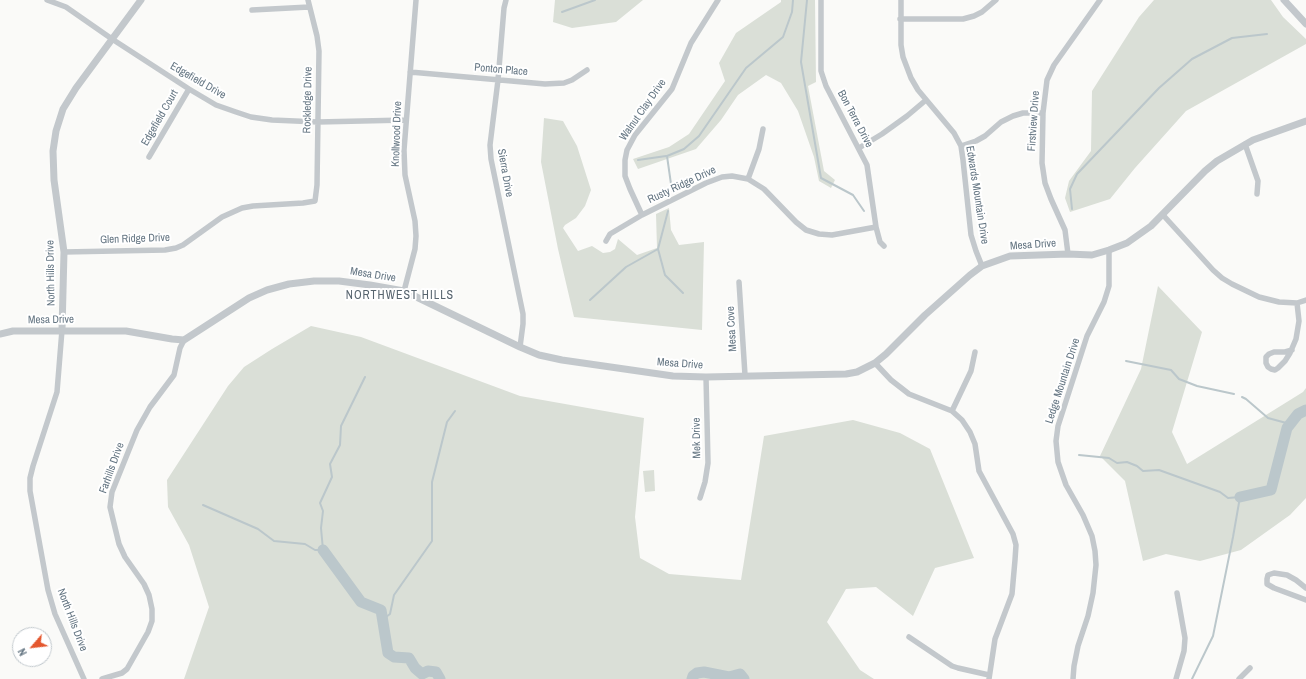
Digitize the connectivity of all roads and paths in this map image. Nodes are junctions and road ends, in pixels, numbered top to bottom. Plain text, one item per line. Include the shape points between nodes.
1 (47, 0) edge
2 (141, 0) edge
3 (308, 0) edge
4 (416, 0) edge
5 (506, 0) edge
6 (718, 0) edge
7 (821, 0) edge
8 (901, 0) edge
9 (996, 0) edge
10 (1100, 0) edge
11 (1284, 0) edge
12 (309, 7) junction
13 (252, 10) dead end
14 (900, 18) junction
15 (1306, 24) edge
16 (112, 39) junction
17 (587, 70) dead end
18 (410, 72) junction
19 (498, 80) junction
20 (189, 89) junction
21 (926, 100) junction
22 (1043, 113) junction
23 (406, 120) junction
24 (1306, 121) edge
25 (318, 122) junction
26 (763, 129) dead end
27 (1245, 144) junction
28 (960, 146) junction
29 (859, 148) junction
30 (149, 157) dead end
31 (748, 179) junction
32 (1257, 194) dead end
33 (315, 201) joint
34 (642, 215) junction
35 (1163, 215) junction
36 (876, 227) junction
37 (606, 241) dead end
38 (884, 246) dead end
39 (1109, 250) junction
40 (64, 252) junction
41 (1068, 254) junction
42 (982, 266) junction
43 (739, 282) dead end
44 (404, 291) junction
45 (1306, 300) edge
46 (1297, 302) junction
47 (62, 330) junction
48 (0, 334) edge
49 (184, 340) junction
50 (520, 347) junction
51 (1292, 350) junction
52 (975, 352) dead end
53 (875, 363) junction
54 (745, 375) junction
55 (706, 377) junction
56 (952, 411) junction
57 (700, 498) dead end
58 (1306, 588) edge
59 (1177, 593) dead end
60 (1306, 600) edge
61 (909, 637) dead end
62 (1250, 668) dead end
63 (989, 677) edge
64 (84, 679) edge
65 (102, 679) edge
66 (1073, 679) edge
67 (1176, 679) edge
68 (1239, 679) edge

1 - 16 street, Edgefield Drive via 66,7
2 - 16 street, North Hills Drive
3 - 12 street, Rockledge Drive
4 - 18 street, Knollwood Drive
5 - 19 street, Sierra Drive
6 - 34 street, Walnut Clay Drive via 691,43 672,89 635,135 627,150 625,176
7 - 29 street, Bon Terra Drive via 821,71 826,86
8 - 14 street, Edwards Mountain Drive
9 - 14 street via 982,12 963,19
10 - 22 street, Firstview Drive via 1054,65 1047,80
11 - 15 street
12 - 13 street
12 - 25 street, Rockledge Drive via 319,51
14 - 21 street, Edwards Mountain Drive via 901,45 906,66
16 - 20 street, Edgefield Drive
16 - 40 street, North Hills Drive via 63,109 56,131 53,150 54,180
17 - 19 street, Ponton Place via 564,83
18 - 19 street, Ponton Place
18 - 23 street, Knollwood Drive
19 - 50 street, Sierra Drive via 490,145 491,159 523,314
20 - 25 street, Edgefield Drive via 216,105 251,117
20 - 30 street, Edgefield Court
21 - 28 street, Edwards Mountain Drive via 954,132
21 - 29 street via 908,116
22 - 28 street via 1023,112 1001,122 976,141
22 - 41 street, Firstview Drive via 1042,163 1045,183 1065,230
23 - 25 street, Edgefield Drive
23 - 44 street, Knollwood Drive via 405,175 416,236
24 - 27 street, Mesa Drive
25 - 33 street, Rockledge Drive
26 - 31 street
27 - 32 street via 1258,181
27 - 35 street, Mesa Drive via 1208,168
28 - 42 street, Edwards Mountain Drive via 971,235
29 - 36 street, Bon Terra Drive via 867,165
31 - 34 street, Rusty Ridge Drive via 722,177
31 - 36 street, Rusty Ridge Drive via 764,189 806,230 832,235
33 - 40 street, Glen Ridge Drive via 242,208 222,217 176,248
34 - 37 street, Rusty Ridge Drive via 610,234
35 - 39 street, Mesa Drive via 1138,237
35 - 46 street via 1222,278 1259,297 1279,302
36 - 38 street, Bon Terra Drive via 880,242
39 - 41 street, Mesa Drive via 1092,254
39 - 66 street, Ledge Mountain Drive via 1109,286 1087,336 1058,426 1056,441 1058,462 1066,485 1083,515 1095,551 1093,593 1078,646
40 - 47 street, North Hills Drive
41 - 42 street, Mesa Drive via 1010,256
42 - 53 street, Mesa Drive via 936,304
43 - 54 street, Mesa Cove
44 - 49 street, Mesa Drive via 339,281 289,284 249,298
44 - 50 street, Mesa Drive
45 - 46 street
46 - 51 street via 1298,321
47 - 48 street, Mesa Drive via 13,331
47 - 49 street, Mesa Drive via 126,331
47 - 64 street, North Hills Drive via 57,392 33,466 30,491 48,590 55,614
49 - 65 street, Farhills Drive via 174,375 141,423 112,492 110,507 119,544 147,590 152,621 127,669
50 - 55 street, Mesa Drive via 539,355 607,367 673,376
51 - 51 street via 1278,368 1275,370 1268,367 1266,358 1269,354
52 - 56 street via 971,371
53 - 54 street, Mesa Drive via 857,372 846,374
53 - 56 street via 908,394
54 - 55 street, Mesa Drive
55 - 57 street, Mek Drive via 708,463
56 - 63 street via 970,432 980,471 1013,534 1016,545 1012,594 994,639
58 - 60 street via 1286,575 1274,573 1266,579 1274,588
59 - 67 street via 1185,638
61 - 63 street via 952,666
62 - 68 street

